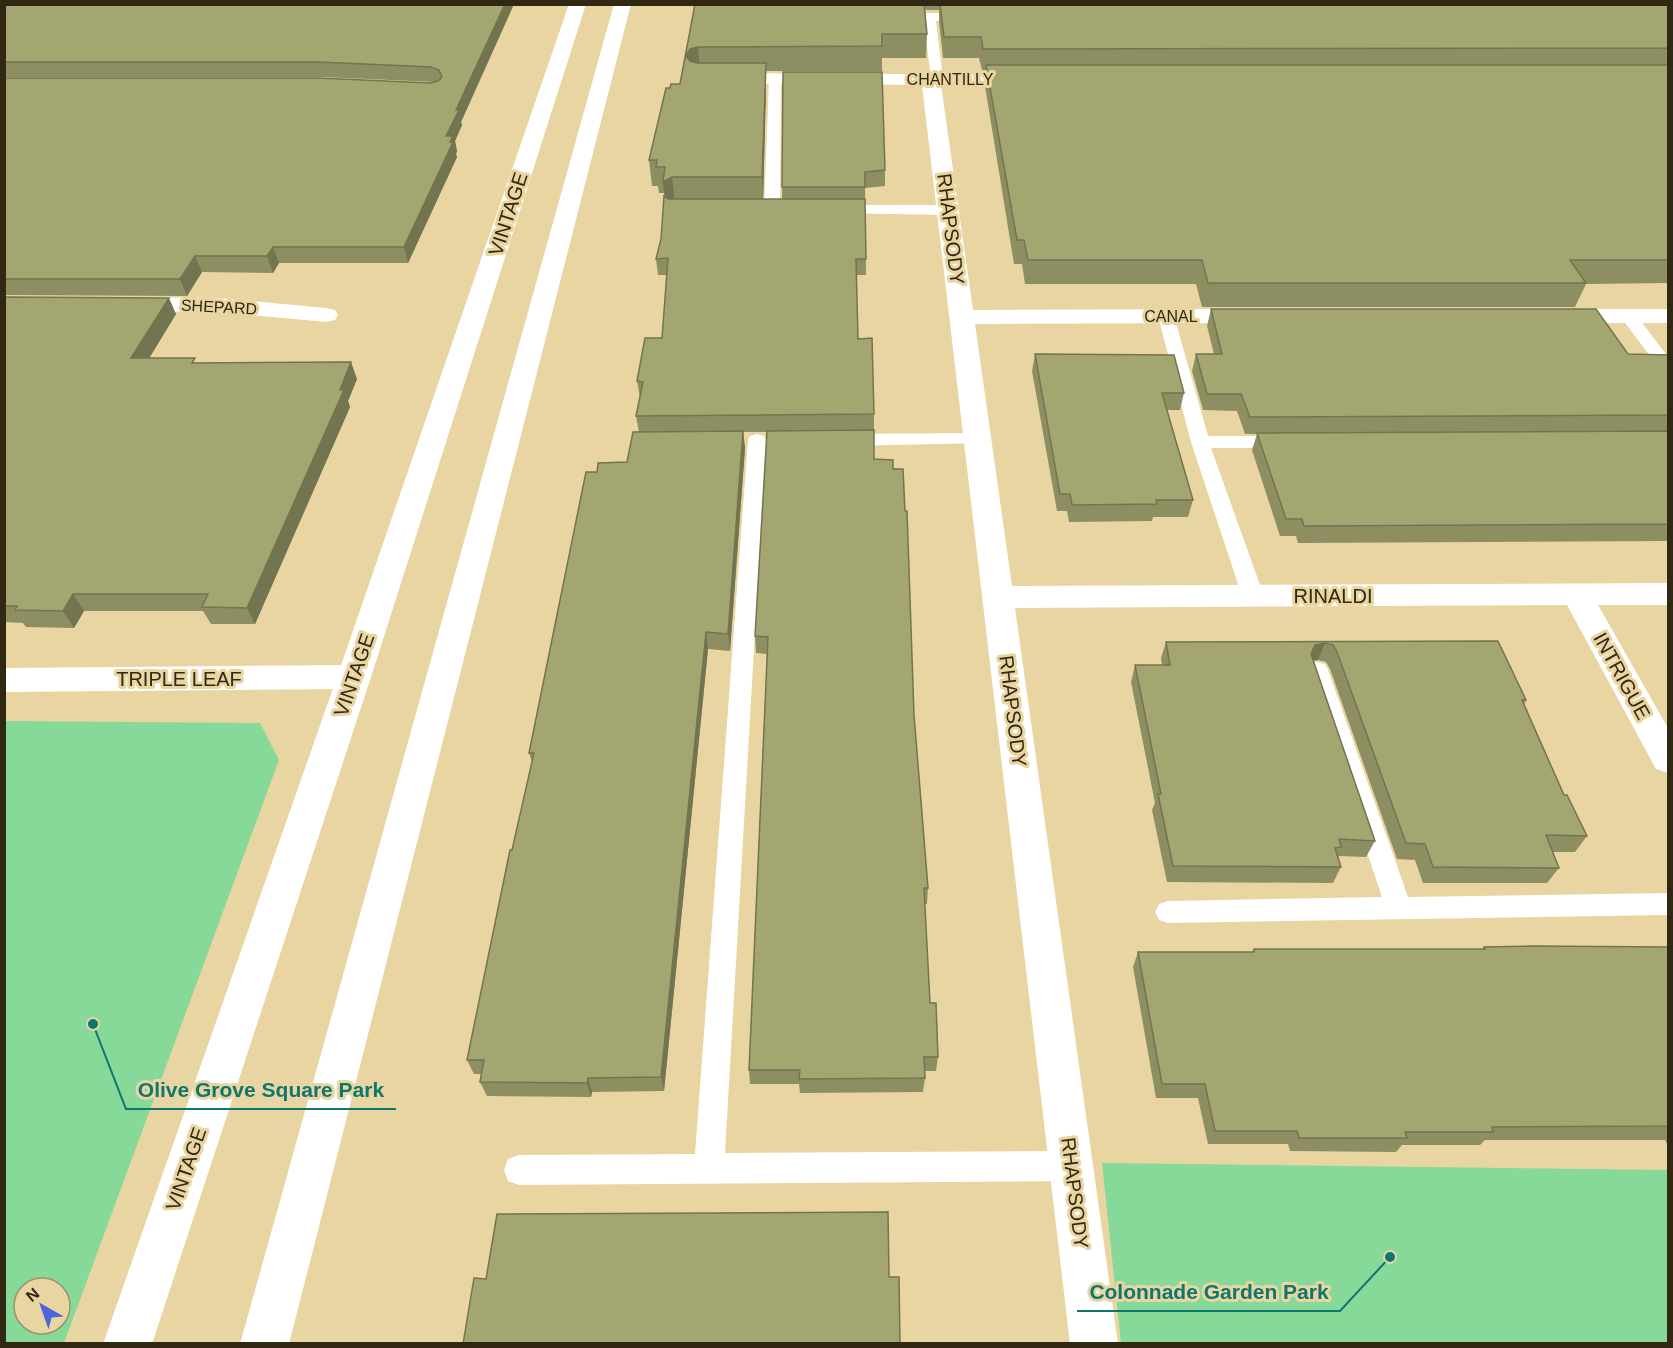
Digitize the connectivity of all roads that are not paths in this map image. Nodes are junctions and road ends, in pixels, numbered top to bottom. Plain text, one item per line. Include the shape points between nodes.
1 (578, 4) edge
2 (623, 4) edge
3 (978, 16) edge
4 (885, 17) edge
5 (930, 17) junction
6 (700, 79) edge
7 (775, 79) junction
8 (934, 79) junction
9 (1047, 79) edge
10 (772, 210) edge
11 (819, 210) edge
12 (949, 210) junction
13 (105, 304) edge
14 (326, 315) dead end
15 (1166, 316) junction
16 (1279, 316) edge
17 (1536, 316) edge
18 (1628, 316) junction
19 (1668, 316) edge
20 (962, 317) junction
21 (1668, 368) edge
22 (977, 439) junction
23 (757, 440) edge
24 (826, 440) edge
25 (1305, 441) edge
26 (1200, 442) junction
27 (1576, 594) junction
28 (1668, 594) edge
29 (1252, 596) junction
30 (998, 597) junction
31 (1317, 670) edge
32 (354, 677) junction
33 (4, 680) edge
34 (1668, 759) edge
35 (1668, 904) edge
36 (1400, 909) junction
37 (1168, 912) dead end
38 (1071, 1166) junction
39 (709, 1169) junction
40 (519, 1170) dead end
41 (127, 1344) edge
42 (264, 1344) edge
43 (1094, 1344) edge

1 - 32 street, VINTAGE
2 - 42 street
3 - 5 lane
4 - 5 lane
5 - 8 lane
6 - 7 street, CHANTILLY
7 - 8 street, CHANTILLY
7 - 10 lane
8 - 9 street, CHANTILLY
8 - 12 street, RHAPSODY
11 - 12 lane
12 - 20 street, RHAPSODY
13 - 14 street, SHEPARD via 219,305
15 - 16 street, CANAL
15 - 20 street, CANAL
15 - 26 lane
17 - 18 street
18 - 19 street
18 - 21 lane
20 - 22 street, RHAPSODY
22 - 24 lane
22 - 30 street, RHAPSODY
23 - 39 lane
25 - 26 lane
26 - 29 lane
27 - 28 street, RINALDI
27 - 29 street, RINALDI
27 - 34 street, INTRIGUE
29 - 30 street, RINALDI
30 - 38 street, RHAPSODY
31 - 36 lane
32 - 33 street, TRIPLE LEAF
32 - 41 street, VINTAGE
35 - 36 lane
36 - 37 lane
38 - 39 lane
38 - 43 street, RHAPSODY
39 - 40 lane

